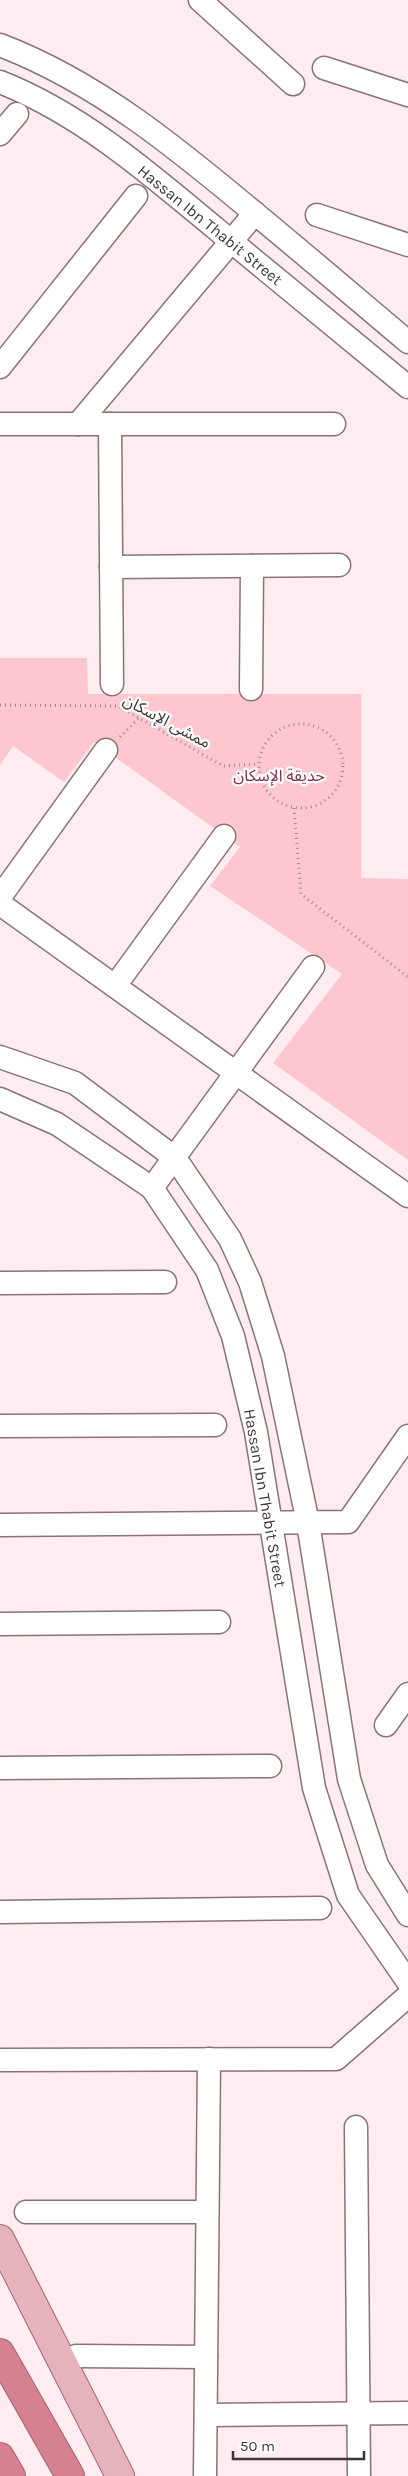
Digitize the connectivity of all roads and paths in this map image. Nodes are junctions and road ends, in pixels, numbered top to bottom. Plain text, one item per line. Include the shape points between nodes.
1 (200, 0) edge
2 (0, 45) edge
3 (324, 68) dead end
4 (0, 82) edge
5 (294, 84) dead end
6 (408, 95) edge
7 (17, 114) dead end
8 (0, 134) edge
9 (136, 196) dead end
10 (255, 213) junction
11 (317, 216) dead end
12 (232, 241) junction
13 (408, 245) edge
14 (408, 342) edge
15 (0, 367) edge
16 (408, 386) edge
17 (0, 424) edge
18 (78, 424) junction
19 (110, 424) junction
20 (334, 424) dead end
21 (339, 565) dead end
22 (252, 566) junction
23 (111, 567) junction
24 (112, 684) dead end
25 (251, 689) dead end
26 (0, 705) edge
27 (139, 718) junction
28 (106, 750) joint
29 (259, 764) junction
30 (294, 808) junction
31 (224, 836) dead end
32 (0, 897) edge
33 (0, 904) edge
34 (313, 967) dead end
35 (408, 977) edge
36 (115, 986) junction
37 (0, 1057) edge
38 (236, 1073) junction
39 (0, 1098) edge
40 (175, 1158) junction
41 (152, 1188) junction
42 (408, 1196) edge
43 (165, 1282) dead end
44 (0, 1283) edge
45 (215, 1425) dead end
46 (0, 1426) edge
47 (406, 1444) edge
48 (270, 1523) junction
49 (308, 1523) junction
50 (0, 1525) edge
51 (219, 1622) dead end
52 (0, 1624) edge
53 (408, 1694) edge
54 (386, 1725) dead end
55 (270, 1766) dead end
56 (0, 1768) edge
57 (320, 1908) dead end
58 (0, 1912) edge
59 (408, 1915) edge
60 (408, 1982) edge
61 (408, 1996) edge
62 (208, 2059) junction
63 (0, 2060) edge
64 (356, 2127) dead end
65 (26, 2212) dead end
66 (208, 2212) junction
67 (0, 2239) edge
68 (0, 2353) edge
69 (76, 2356) dead end
70 (206, 2357) junction
71 (408, 2413) edge
72 (358, 2414) junction
73 (206, 2415) junction
74 (0, 2457) edge
75 (11, 2476) edge
76 (70, 2476) edge
77 (120, 2476) edge
78 (205, 2476) edge
79 (359, 2476) edge

1 - 5 street
2 - 10 street via 36,58 117,105 194,162
3 - 6 street
4 - 12 street, Hassan Ibn Thabit Street via 96,134
7 - 8 street
9 - 15 street
10 - 12 street
10 - 14 street
11 - 13 street
12 - 16 street, Hassan Ibn Thabit Street
12 - 18 street
17 - 18 street
18 - 19 street
19 - 20 street
19 - 23 street
21 - 22 street
22 - 23 street
22 - 25 street
23 - 24 street
26 - 27 path, ممشى الإسكان via 118,706
27 - 28 path
27 - 29 path, ممشى الإسكان via 223,766
28 - 32 street
29 - 30 path via 263,784 269,792
29 - 30 path via 265,744 288,725 308,724 327,732 334,739 343,762 338,787 315,806
30 - 35 path via 301,894
31 - 36 street
33 - 36 street
34 - 38 street
36 - 38 street
37 - 40 street, Hassan Ibn Thabit Street via 75,1083
38 - 40 street
38 - 42 street
39 - 41 street, Hassan Ibn Thabit Street via 57,1124
40 - 41 street
40 - 49 street, Hassan Ibn Thabit Street via 230,1238 250,1282 273,1356
41 - 48 street, Hassan Ibn Thabit Street via 207,1270 233,1336 256,1432
43 - 44 street
45 - 46 street
47 - 49 street via 348,1522
48 - 49 street
48 - 50 street
48 - 60 street, Hassan Ibn Thabit Street via 314,1788 348,1895
49 - 59 street, Hassan Ibn Thabit Street via 349,1779 377,1865
51 - 52 street
53 - 54 street
55 - 56 street
57 - 58 street
61 - 62 street via 336,2059
62 - 63 street
62 - 66 street
64 - 72 street
65 - 66 street
66 - 70 street
67 - 77 main road
68 - 76 highway
69 - 70 street
70 - 73 street
71 - 72 street
72 - 73 street
72 - 79 street
73 - 78 street
74 - 75 highway

